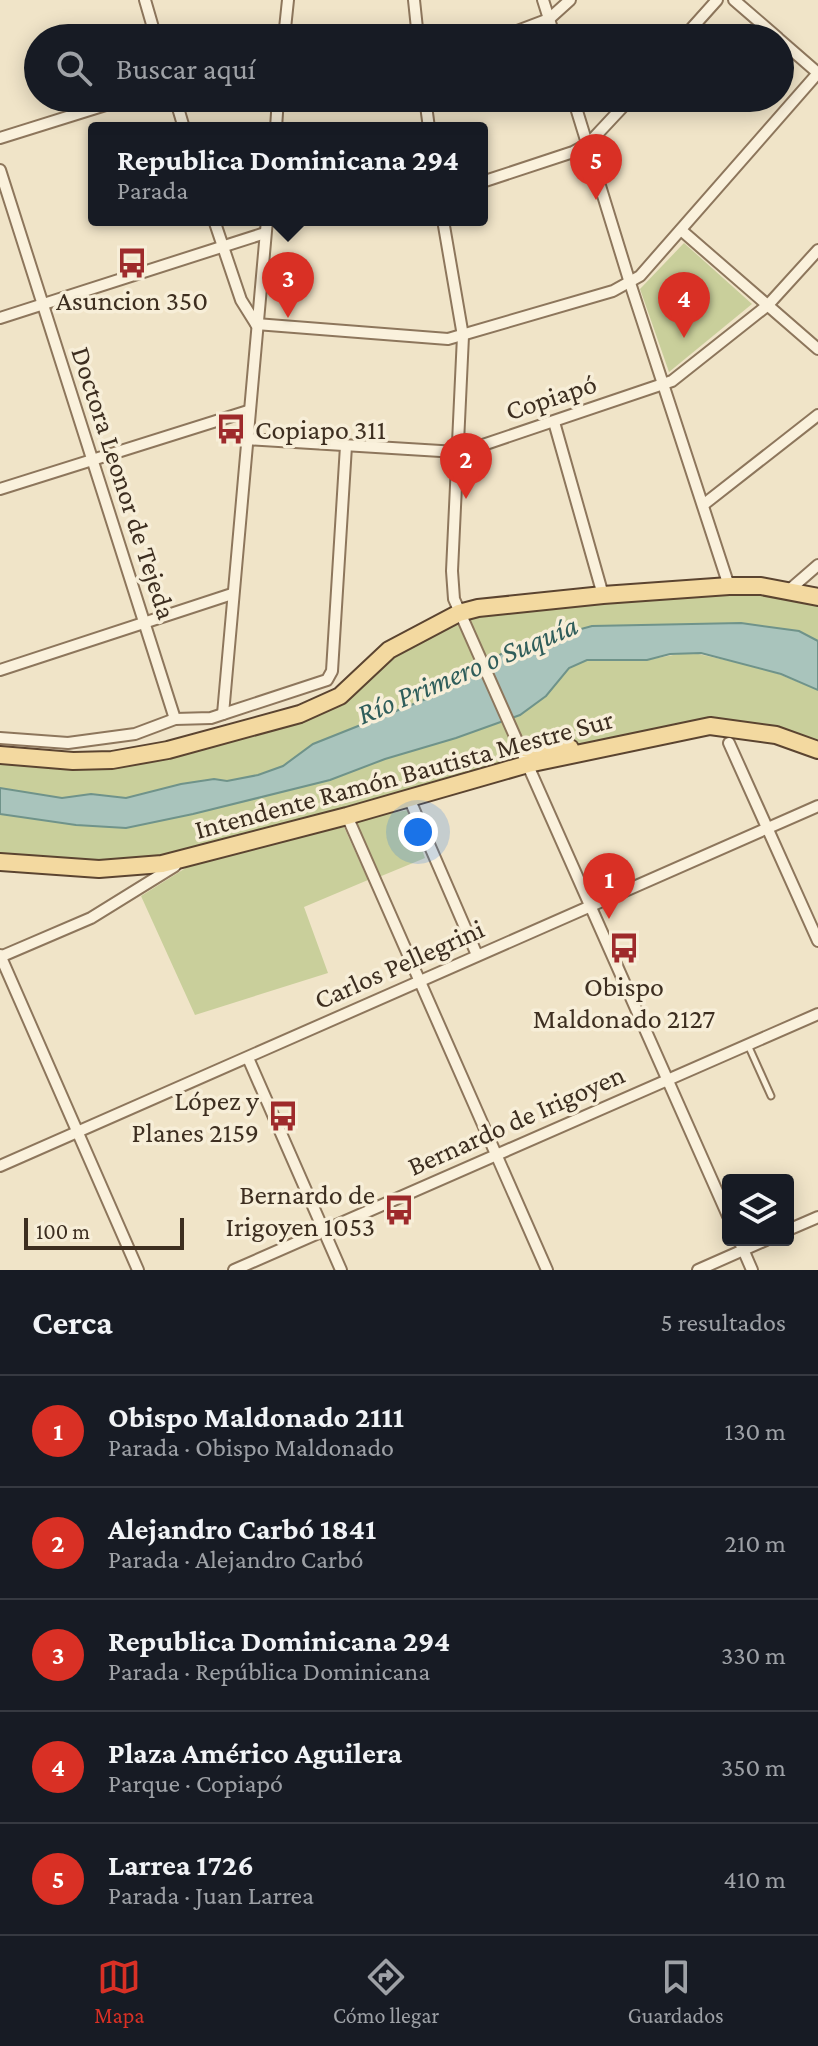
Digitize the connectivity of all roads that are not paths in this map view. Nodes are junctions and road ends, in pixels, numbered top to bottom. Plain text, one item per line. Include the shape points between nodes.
1 (145, 0) edge
2 (288, 0) edge
3 (414, 0) edge
4 (543, 0) edge
5 (570, 0) edge
6 (717, 0) edge
7 (734, 0) edge
8 (549, 19) junction
9 (152, 24) edge
10 (285, 24) edge
11 (417, 24) edge
12 (536, 24) edge
13 (551, 24) edge
14 (696, 24) edge
15 (762, 24) edge
16 (794, 52) edge
17 (818, 73) edge
18 (794, 101) edge
19 (83, 112) edge
20 (578, 112) edge
21 (618, 112) edge
22 (784, 112) edge
23 (0, 138) edge
24 (588, 144) junction
25 (0, 170) edge
26 (488, 180) edge
27 (216, 226) edge
28 (266, 226) edge
29 (444, 226) edge
30 (681, 230) junction
31 (265, 233) junction
32 (223, 247) junction
33 (818, 250) edge
34 (630, 283) junction
35 (43, 304) junction
36 (768, 305) junction
37 (0, 318) edge
38 (256, 324) junction
39 (463, 336) junction
40 (818, 349) edge
41 (663, 385) junction
42 (248, 411) junction
43 (818, 415) edge
44 (554, 422) junction
45 (246, 439) junction
46 (346, 446) junction
47 (457, 452) junction
48 (92, 460) junction
49 (0, 489) edge
50 (703, 505) junction
51 (818, 565) edge
52 (729, 586) junction
53 (788, 591) junction
54 (232, 594) junction
55 (603, 595) junction
56 (818, 597) edge
57 (459, 613) junction
58 (143, 624) junction
59 (0, 670) edge
60 (223, 714) junction
61 (175, 719) junction
62 (0, 738) edge
63 (518, 742) junction
64 (729, 743) dead end
65 (599, 748) junction
66 (818, 750) edge
67 (0, 755) edge
68 (528, 764) junction
69 (409, 798) junction
70 (818, 806) edge
71 (347, 816) junction
72 (767, 829) junction
73 (198, 855) junction
74 (0, 862) edge
75 (591, 906) junction
76 (818, 941) edge
77 (477, 955) junction
78 (0, 956) edge
79 (420, 981) junction
80 (818, 1014) edge
81 (748, 1044) junction
82 (248, 1058) junction
83 (667, 1079) junction
84 (771, 1096) dead end
85 (77, 1132) junction
86 (498, 1156) junction
87 (0, 1166) edge
88 (722, 1203) edge
89 (818, 1217) edge
90 (794, 1227) edge
91 (323, 1231) junction
92 (739, 1246) edge
93 (741, 1246) edge
94 (138, 1270) edge
95 (234, 1270) edge
96 (341, 1270) edge
97 (547, 1270) edge
98 (698, 1270) edge
99 (752, 1270) edge

1 - 9 street
2 - 10 street
3 - 11 street
4 - 8 street
5 - 8 street
6 - 14 street
7 - 15 street
8 - 12 street
8 - 13 street
16 - 17 street
17 - 18 street
19 - 23 street
20 - 24 street
21 - 24 street
22 - 30 street
24 - 26 street
24 - 34 street
25 - 35 street, Doctora Leonor de Tejeda
27 - 32 street
28 - 31 street
29 - 39 street
30 - 34 street
30 - 36 street
31 - 32 street
31 - 38 street
32 - 35 street
32 - 38 street via 241,300
33 - 36 street, Copiapó
34 - 39 street
34 - 41 street
35 - 37 street
35 - 48 street, Doctora Leonor de Tejeda
36 - 40 street
36 - 41 street, Copiapó
38 - 39 street
38 - 42 street
39 - 47 street
41 - 44 street, Copiapó
41 - 50 street
42 - 45 street
42 - 48 street
43 - 50 street
44 - 47 street, Copiapó
44 - 55 street
45 - 46 street, Copiapó
45 - 54 street
46 - 47 street, Copiapó
46 - 60 street via 332,671 327,680
47 - 57 street via 452,586
48 - 49 street
48 - 58 street, Doctora Leonor de Tejeda
50 - 52 street
51 - 53 street
52 - 53 main road
52 - 55 main road
53 - 56 main road
54 - 58 street
54 - 60 street
55 - 57 main road
57 - 63 street
57 - 67 main road via 381,655 340,696 300,714 112,760
58 - 59 street
58 - 61 street, Doctora Leonor de Tejeda
60 - 61 street
61 - 62 street via 135,734 68,743
63 - 65 main road
63 - 68 street
64 - 72 street
65 - 66 main road, Intendente Ramón Bautista Mestre Sur via 715,726 776,735
65 - 68 main road, Intendente Ramón Bautista Mestre Sur
68 - 69 main road, Intendente Ramón Bautista Mestre Sur
68 - 75 street
69 - 71 main road, Intendente Ramón Bautista Mestre Sur
69 - 77 street
70 - 72 street, Carlos Pellegrini
71 - 73 main road, Intendente Ramón Bautista Mestre Sur
71 - 79 street
72 - 75 street, Carlos Pellegrini
72 - 76 street
73 - 74 main road, Intendente Ramón Bautista Mestre Sur via 125,868
73 - 78 street via 91,918
75 - 77 street, Carlos Pellegrini
75 - 83 street
77 - 79 street, Carlos Pellegrini
78 - 85 street
79 - 82 street, Carlos Pellegrini
79 - 86 street
80 - 81 street, Bernardo de Irigoyen
81 - 83 street, Bernardo de Irigoyen
81 - 84 lane
82 - 85 street, Carlos Pellegrini
82 - 91 street
83 - 86 street, Bernardo de Irigoyen
83 - 88 street
85 - 87 street, Carlos Pellegrini
85 - 94 street
86 - 91 street, Bernardo de Irigoyen
86 - 97 street
89 - 90 street
91 - 95 street, Bernardo de Irigoyen
91 - 96 street
92 - 98 street
93 - 99 street

